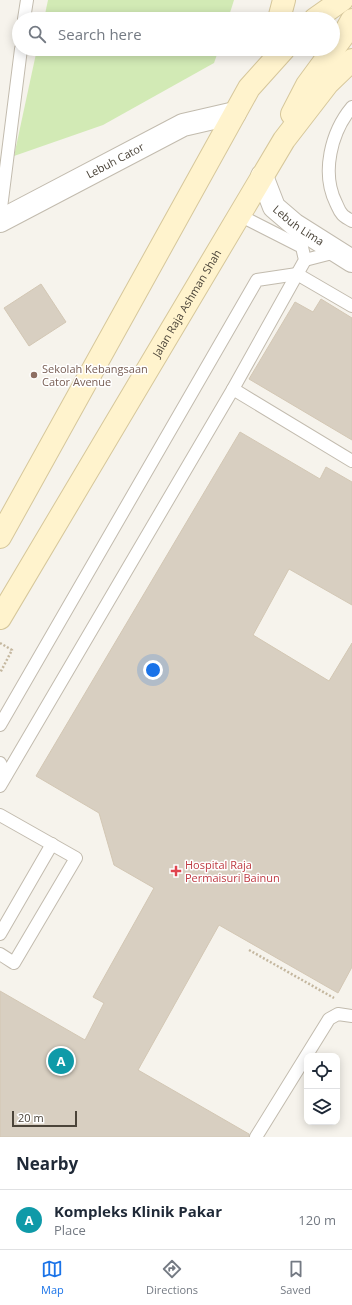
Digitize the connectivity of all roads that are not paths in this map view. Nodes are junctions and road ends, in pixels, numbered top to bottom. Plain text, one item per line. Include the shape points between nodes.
1 (27, 0) edge
2 (284, 0) edge
3 (342, 0) edge
4 (25, 12) edge
5 (281, 12) edge
6 (325, 12) edge
7 (352, 20) edge
8 (340, 40) edge
9 (20, 56) edge
10 (263, 56) edge
11 (278, 56) edge
12 (328, 56) edge
13 (352, 60) edge
14 (249, 88) junction
15 (352, 107) edge
16 (235, 113) junction
17 (284, 140) junction
18 (262, 176) junction
19 (0, 216) edge
20 (239, 216) junction
21 (0, 221) edge
22 (352, 221) edge
23 (344, 256) edge
24 (305, 260) junction
25 (297, 274) junction
26 (352, 306) edge
27 (233, 389) junction
28 (352, 461) edge
29 (0, 538) edge
30 (0, 618) edge
31 (0, 725) edge
32 (0, 763) edge
33 (6, 775) junction
34 (0, 786) edge
35 (0, 815) edge
36 (52, 844) junction
37 (0, 934) edge
38 (0, 954) edge
39 (352, 1016) edge
40 (256, 1137) edge

1 - 4 lane
2 - 5 main road
3 - 6 main road
7 - 8 main road
9 - 19 lane
10 - 14 main road
11 - 14 main road
12 - 17 main road via 293,109
13 - 17 main road, Jalan Raja Ashman Shah via 328,83
14 - 16 main road
15 - 22 lane via 345,115 332,146 328,173 333,196 342,215
16 - 21 street, Lebuh Cator via 183,124
16 - 29 main road
17 - 18 main road, Jalan Raja Ashman Shah
18 - 20 main road, Jalan Raja Ashman Shah
18 - 23 street, Lebuh Lima via 274,208 295,225
20 - 24 lane via 302,247
20 - 30 main road, Jalan Raja Ashman Shah
23 - 24 lane
24 - 25 lane
25 - 26 lane
25 - 27 lane
25 - 31 lane via 257,280
27 - 28 lane
27 - 33 lane
32 - 33 lane
33 - 34 lane
35 - 36 lane
36 - 37 lane
36 - 38 lane via 76,858 14,963
39 - 40 lane via 338,1014 329,1019

